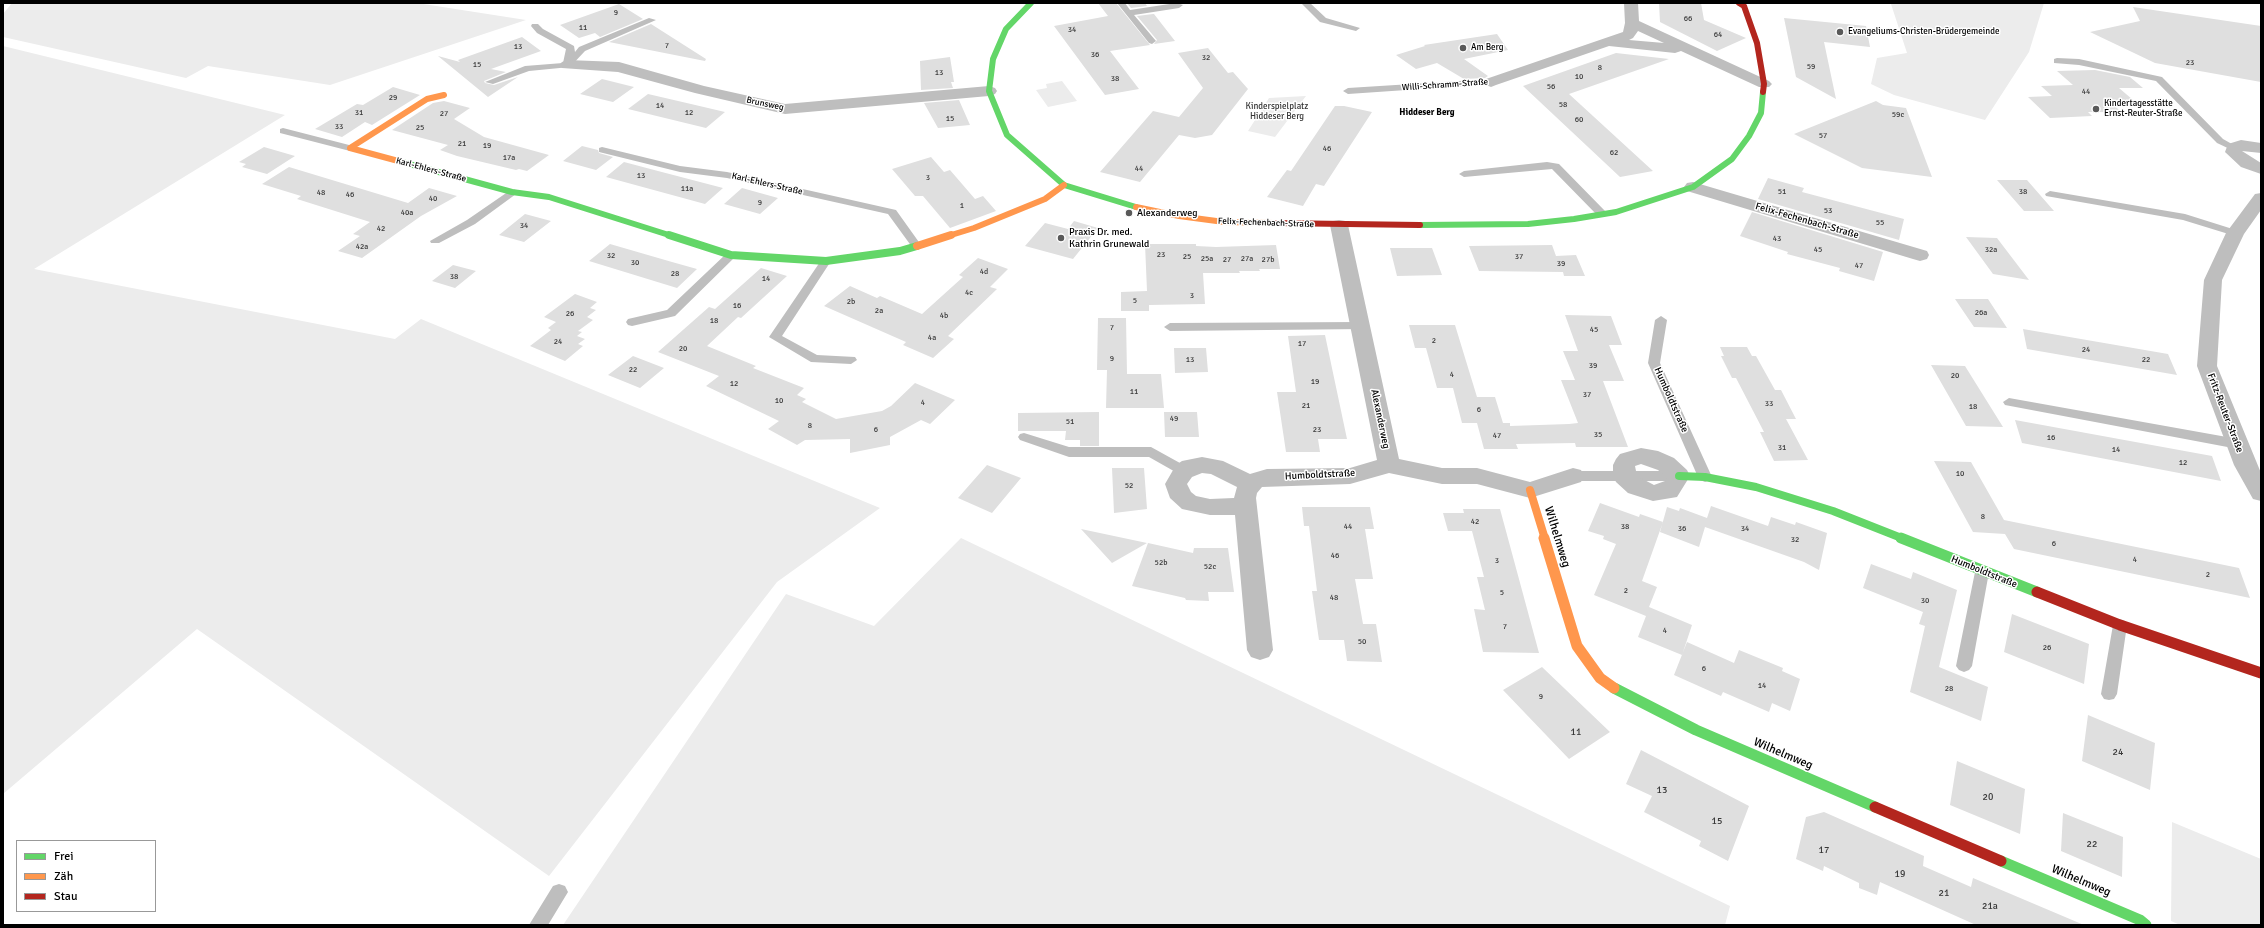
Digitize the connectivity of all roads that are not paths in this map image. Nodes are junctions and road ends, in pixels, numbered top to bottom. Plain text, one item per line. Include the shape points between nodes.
1 (1031, 3) edge
2 (1121, 3) edge
3 (1305, 3) edge
4 (1632, 3) edge
5 (1739, 3) edge
6 (1180, 5) dead end
7 (1128, 13) junction
8 (652, 20) dead end
9 (1632, 23) junction
10 (535, 26) dead end
11 (1356, 28) dead end
12 (1152, 41) dead end
13 (1607, 42) junction
14 (1692, 51) junction
15 (2057, 61) dead end
16 (568, 65) junction
17 (490, 82) dead end
18 (1491, 82) joint
19 (1764, 84) junction
20 (989, 90) junction
21 (1348, 91) dead end
22 (444, 95) dead end
23 (283, 131) dead end
24 (350, 148) junction
25 (2234, 148) junction
26 (2261, 148) edge
27 (602, 150) dead end
28 (2261, 169) edge
29 (1464, 174) dead end
30 (1064, 185) junction
31 (1693, 187) junction
32 (512, 192) junction
33 (2050, 194) dead end
34 (2261, 198) edge
35 (1602, 214) junction
36 (1339, 226) junction
37 (2236, 233) junction
38 (435, 241) dead end
39 (916, 245) junction
40 (731, 254) junction
41 (1920, 255) dead end
42 (826, 261) junction
43 (1661, 320) dead end
44 (632, 322) dead end
45 (1361, 326) junction
46 (1170, 327) dead end
47 (851, 360) dead end
48 (2009, 402) dead end
49 (1024, 437) dead end
50 (2238, 444) junction
51 (1390, 465) junction
52 (1184, 471) junction
53 (1573, 476) joint
54 (1624, 476) junction
55 (1679, 476) junction
56 (1705, 477) junction
57 (1530, 490) junction
58 (2261, 493) edge
59 (1248, 495) junction
60 (1982, 572) junction
61 (2120, 625) junction
62 (1260, 650) dead end
63 (1964, 666) dead end
64 (2261, 674) edge
65 (2109, 694) dead end
66 (559, 892) dead end
67 (538, 925) edge
68 (2146, 925) edge

1 - 20 street via 1006,29 994,59
2 - 7 lane
3 - 11 lane via 1324,20
4 - 9 street
5 - 19 street, Felix-Fechenbach-Straße via 1744,6 1758,43
6 - 7 lane
7 - 12 lane
8 - 16 lane via 582,49
9 - 13 street, Willi-Schramm-Straße via 1628,35
9 - 14 street, Willi-Schramm-Straße
10 - 16 lane via 571,48
13 - 14 street, Willi-Schramm-Straße
13 - 18 street, Willi-Schramm-Straße
14 - 19 street, Willi-Schramm-Straße
15 - 25 lane via 2079,62 2159,79 2220,141
16 - 17 lane via 528,68
16 - 20 street, Brunsweg via 619,67 701,90 785,109
18 - 21 lane, Willi-Schramm-Straße
19 - 31 street, Felix-Fechenbach-Straße via 1761,113 1749,136 1732,159
20 - 30 street, Felix-Fechenbach-Straße via 1007,135
22 - 24 street via 427,99
23 - 24 lane, Karl-Ehlers-Straße
24 - 32 street, Karl-Ehlers-Straße
25 - 26 street via 2240,145
25 - 28 street via 2233,152 2238,157
27 - 39 lane, Karl-Ehlers-Straße via 680,169 727,175 892,212
29 - 35 lane via 1555,166
30 - 36 street, Felix-Fechenbach-Straße via 1142,209 1179,216 1224,222
30 - 39 street, Karl-Ehlers-Straße via 1045,199 974,228
31 - 35 street, Felix-Fechenbach-Straße via 1616,212
31 - 41 street, Felix-Fechenbach-Straße
32 - 38 lane via 471,222
32 - 40 street, Karl-Ehlers-Straße via 549,197
33 - 37 lane via 2185,217
34 - 37 street, Fritz-Reuter-Straße
35 - 36 street, Felix-Fechenbach-Straße via 1528,224
36 - 45 street, Alexanderweg
37 - 50 street, Fritz-Reuter-Straße via 2213,280 2206,366
39 - 42 street, Karl-Ehlers-Straße via 900,251
40 - 42 street, Karl-Ehlers-Straße
40 - 44 lane via 671,314
42 - 47 lane via 775,337 815,359
43 - 56 lane, Humboldtstraße via 1654,363
45 - 46 lane
45 - 51 street, Alexanderweg
48 - 50 lane
49 - 52 lane via 1069,452 1151,452
50 - 58 street, Fritz-Reuter-Straße via 2245,465
51 - 57 street, Humboldtstraße via 1442,476 1477,476
51 - 59 street, Humboldtstraße via 1350,476 1267,477
52 - 59 street via 1198,465 1211,466
52 - 59 street, Humboldtstraße via 1176,484 1178,492 1190,503 1210,507
53 - 54 lane
53 - 57 street
54 - 55 street via 1636,488 1653,493 1669,491
54 - 55 street via 1624,465 1628,460 1641,456 1658,460
55 - 56 street, Humboldtstraße
56 - 60 street, Humboldtstraße via 1756,487 1832,511
57 - 68 street, Wilhelmweg via 1577,646 1600,678 1618,691 1696,730 2140,920
59 - 62 street
60 - 61 street, Humboldtstraße
60 - 63 lane
61 - 64 street, Humboldtstraße
61 - 65 lane
66 - 67 lane

